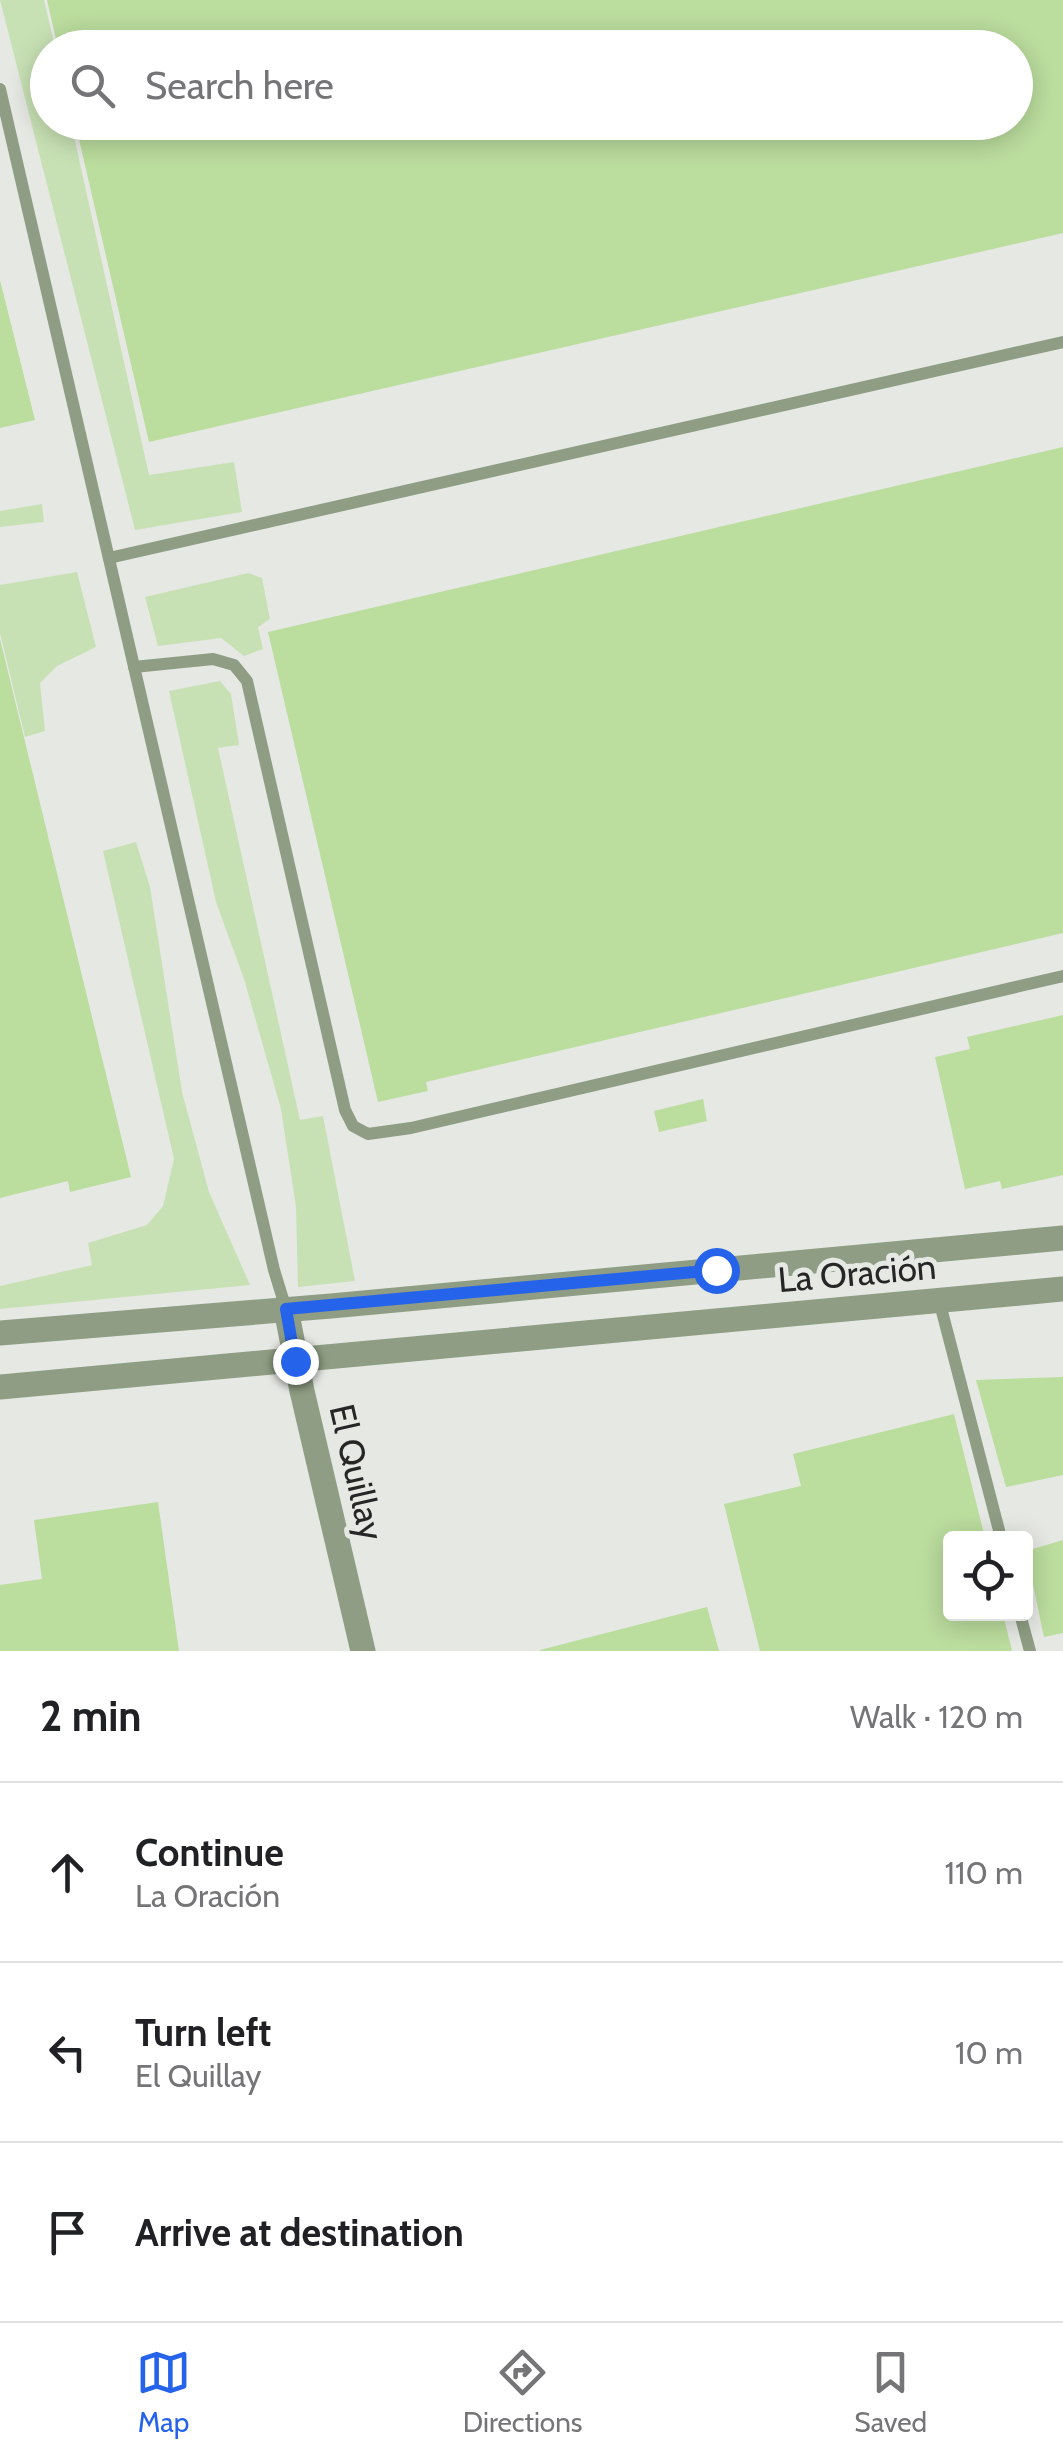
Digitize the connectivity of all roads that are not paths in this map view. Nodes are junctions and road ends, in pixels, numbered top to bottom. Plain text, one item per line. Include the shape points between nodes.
1 (0, 89) edge
2 (1063, 342) edge
3 (109, 558) junction
4 (134, 667) junction
5 (1063, 976) edge
6 (1063, 1238) edge
7 (1063, 1289) edge
8 (939, 1300) junction
9 (286, 1309) junction
10 (0, 1333) edge
11 (295, 1361) junction
12 (0, 1388) edge
13 (999, 1531) edge
14 (1022, 1621) edge
15 (363, 1651) edge
16 (1030, 1651) edge

1 - 3 lane
2 - 3 lane
3 - 4 lane
4 - 5 lane via 213,659 234,665 248,681 345,1110 353,1126 368,1134
4 - 9 lane
6 - 9 street, La Oración
7 - 8 street, La Oración
8 - 11 street, La Oración
8 - 13 lane
9 - 10 street, La Oración
9 - 11 street, El Quillay
11 - 12 street, La Oración
11 - 15 street, El Quillay
14 - 16 lane

